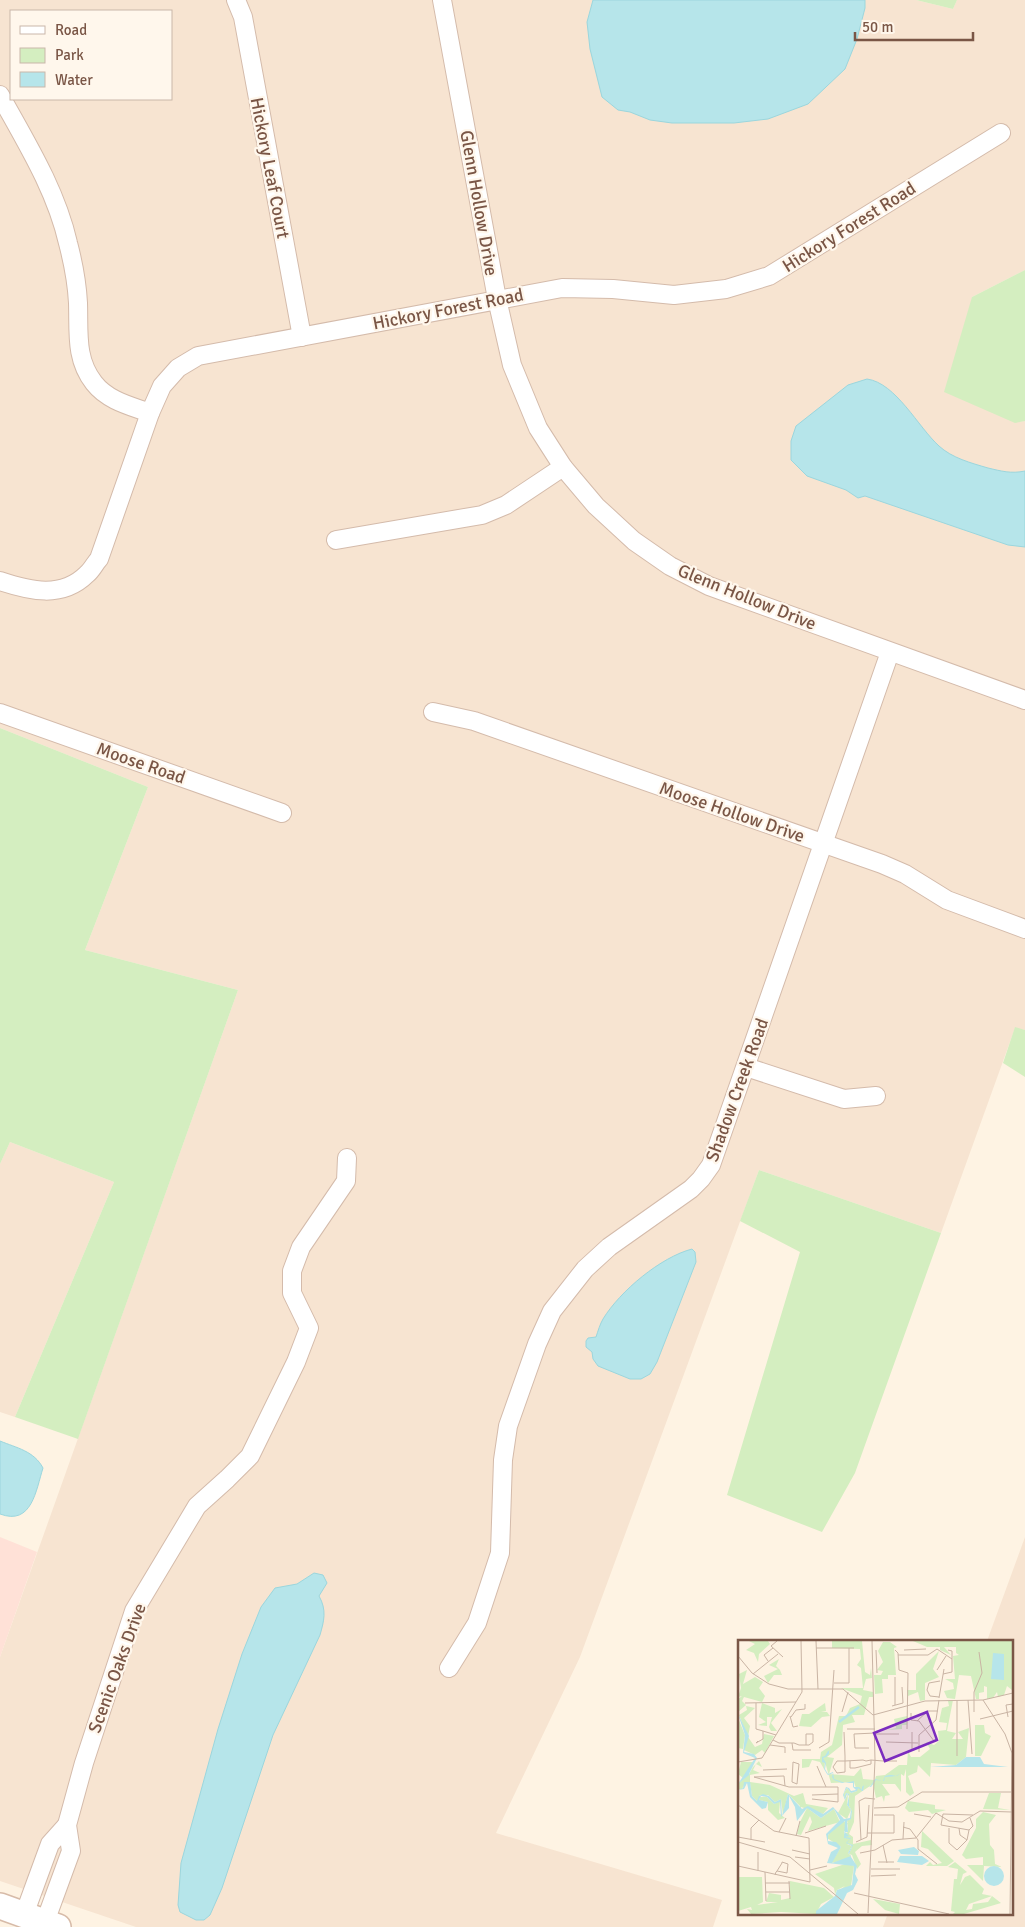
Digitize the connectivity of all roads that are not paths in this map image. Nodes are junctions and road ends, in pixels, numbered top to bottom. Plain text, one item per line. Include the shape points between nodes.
1 (236, 0) edge
2 (442, 0) edge
3 (0, 95) edge
4 (1001, 133) dead end
5 (497, 299) junction
6 (302, 336) junction
7 (150, 414) junction
8 (563, 467) junction
9 (336, 540) dead end
10 (0, 581) edge
11 (890, 652) junction
12 (1025, 700) edge
13 (433, 712) dead end
14 (0, 713) edge
15 (282, 813) dead end
16 (823, 844) junction
17 (1025, 929) edge
18 (746, 1066) junction
19 (876, 1096) dead end
20 (347, 1158) dead end
21 (449, 1668) dead end
22 (0, 1906) edge
23 (38, 1922) edge

1 - 6 street, Hickory Leaf Court via 242,17
2 - 5 street, Glenn Hollow Drive
3 - 7 street via 56,204 68,243 78,302 78,341 82,362 95,384 113,399
4 - 5 street, Hickory Forest Road via 769,276 726,290 674,295 562,288
5 - 6 street, Hickory Forest Road
5 - 8 street, Glenn Hollow Drive via 512,365 538,428
6 - 7 street, Hickory Forest Road via 198,356 178,368 162,386
7 - 10 street, Hickory Forest Road via 99,558 87,574 69,586 48,592 26,590
8 - 9 street via 506,505 482,515
8 - 11 street, Glenn Hollow Drive via 596,506 634,541 670,566 709,586
11 - 12 street, Glenn Hollow Drive
11 - 16 street, Shadow Creek Road
13 - 16 street, Moose Hollow Drive via 474,721
14 - 15 street, Moose Road
16 - 17 street, Moose Hollow Drive via 882,864 947,900
16 - 18 street, Shadow Creek Road
18 - 19 street via 844,1099
18 - 21 street, Shadow Creek Road via 717,1151 701,1179 584,1269 552,1311 508,1426 503,1460 500,1553 477,1622
20 - 23 street, Scenic Oaks Drive via 346,1181 301,1247 292,1271 292,1293 309,1328 296,1362 250,1456 196,1506 134,1611 67,1825 71,1851
22 - 23 street

